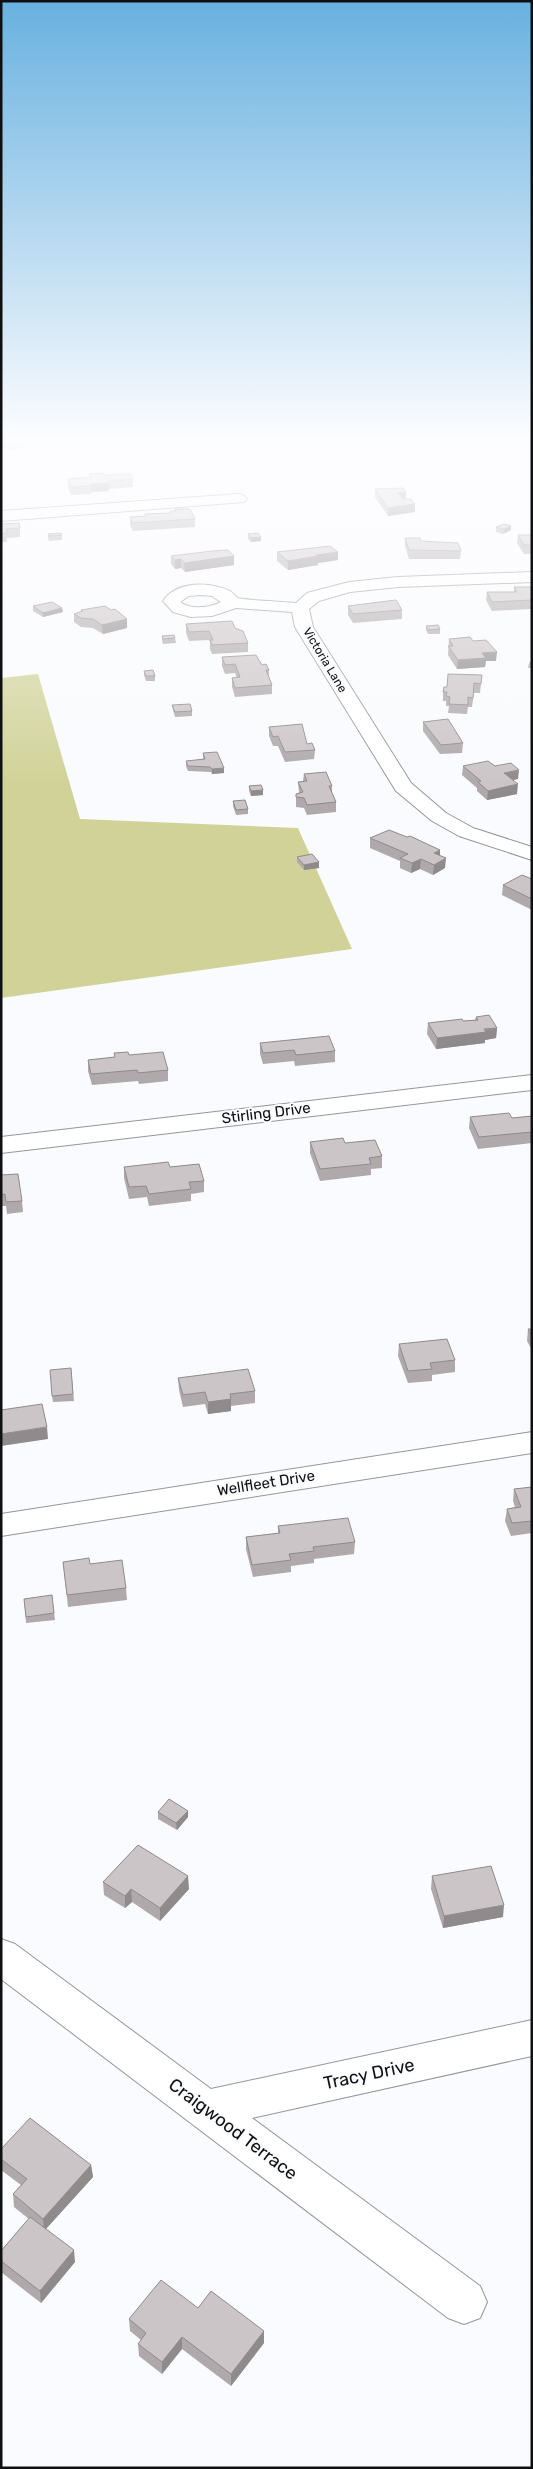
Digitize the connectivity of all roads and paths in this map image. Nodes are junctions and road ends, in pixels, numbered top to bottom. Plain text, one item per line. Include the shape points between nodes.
1 (532, 577) edge
2 (229, 604) dead end
3 (300, 608) junction
4 (532, 854) edge
5 (532, 1082) edge
6 (1, 1145) edge
7 (532, 1442) edge
8 (1, 1525) edge
9 (1, 1956) edge
10 (532, 2038) edge
11 (206, 2109) junction
12 (464, 2302) dead end

1 - 3 street, Victoria Lane via 349,587 313,597
2 - 3 street
3 - 4 street, Victoria Lane via 304,627 402,787 439,817 466,832
5 - 6 street, Stirling Drive
7 - 8 street, Wellfleet Drive
9 - 11 street, Craigwood Terrace
10 - 11 street, Tracy Drive
11 - 12 street, Craigwood Terrace

